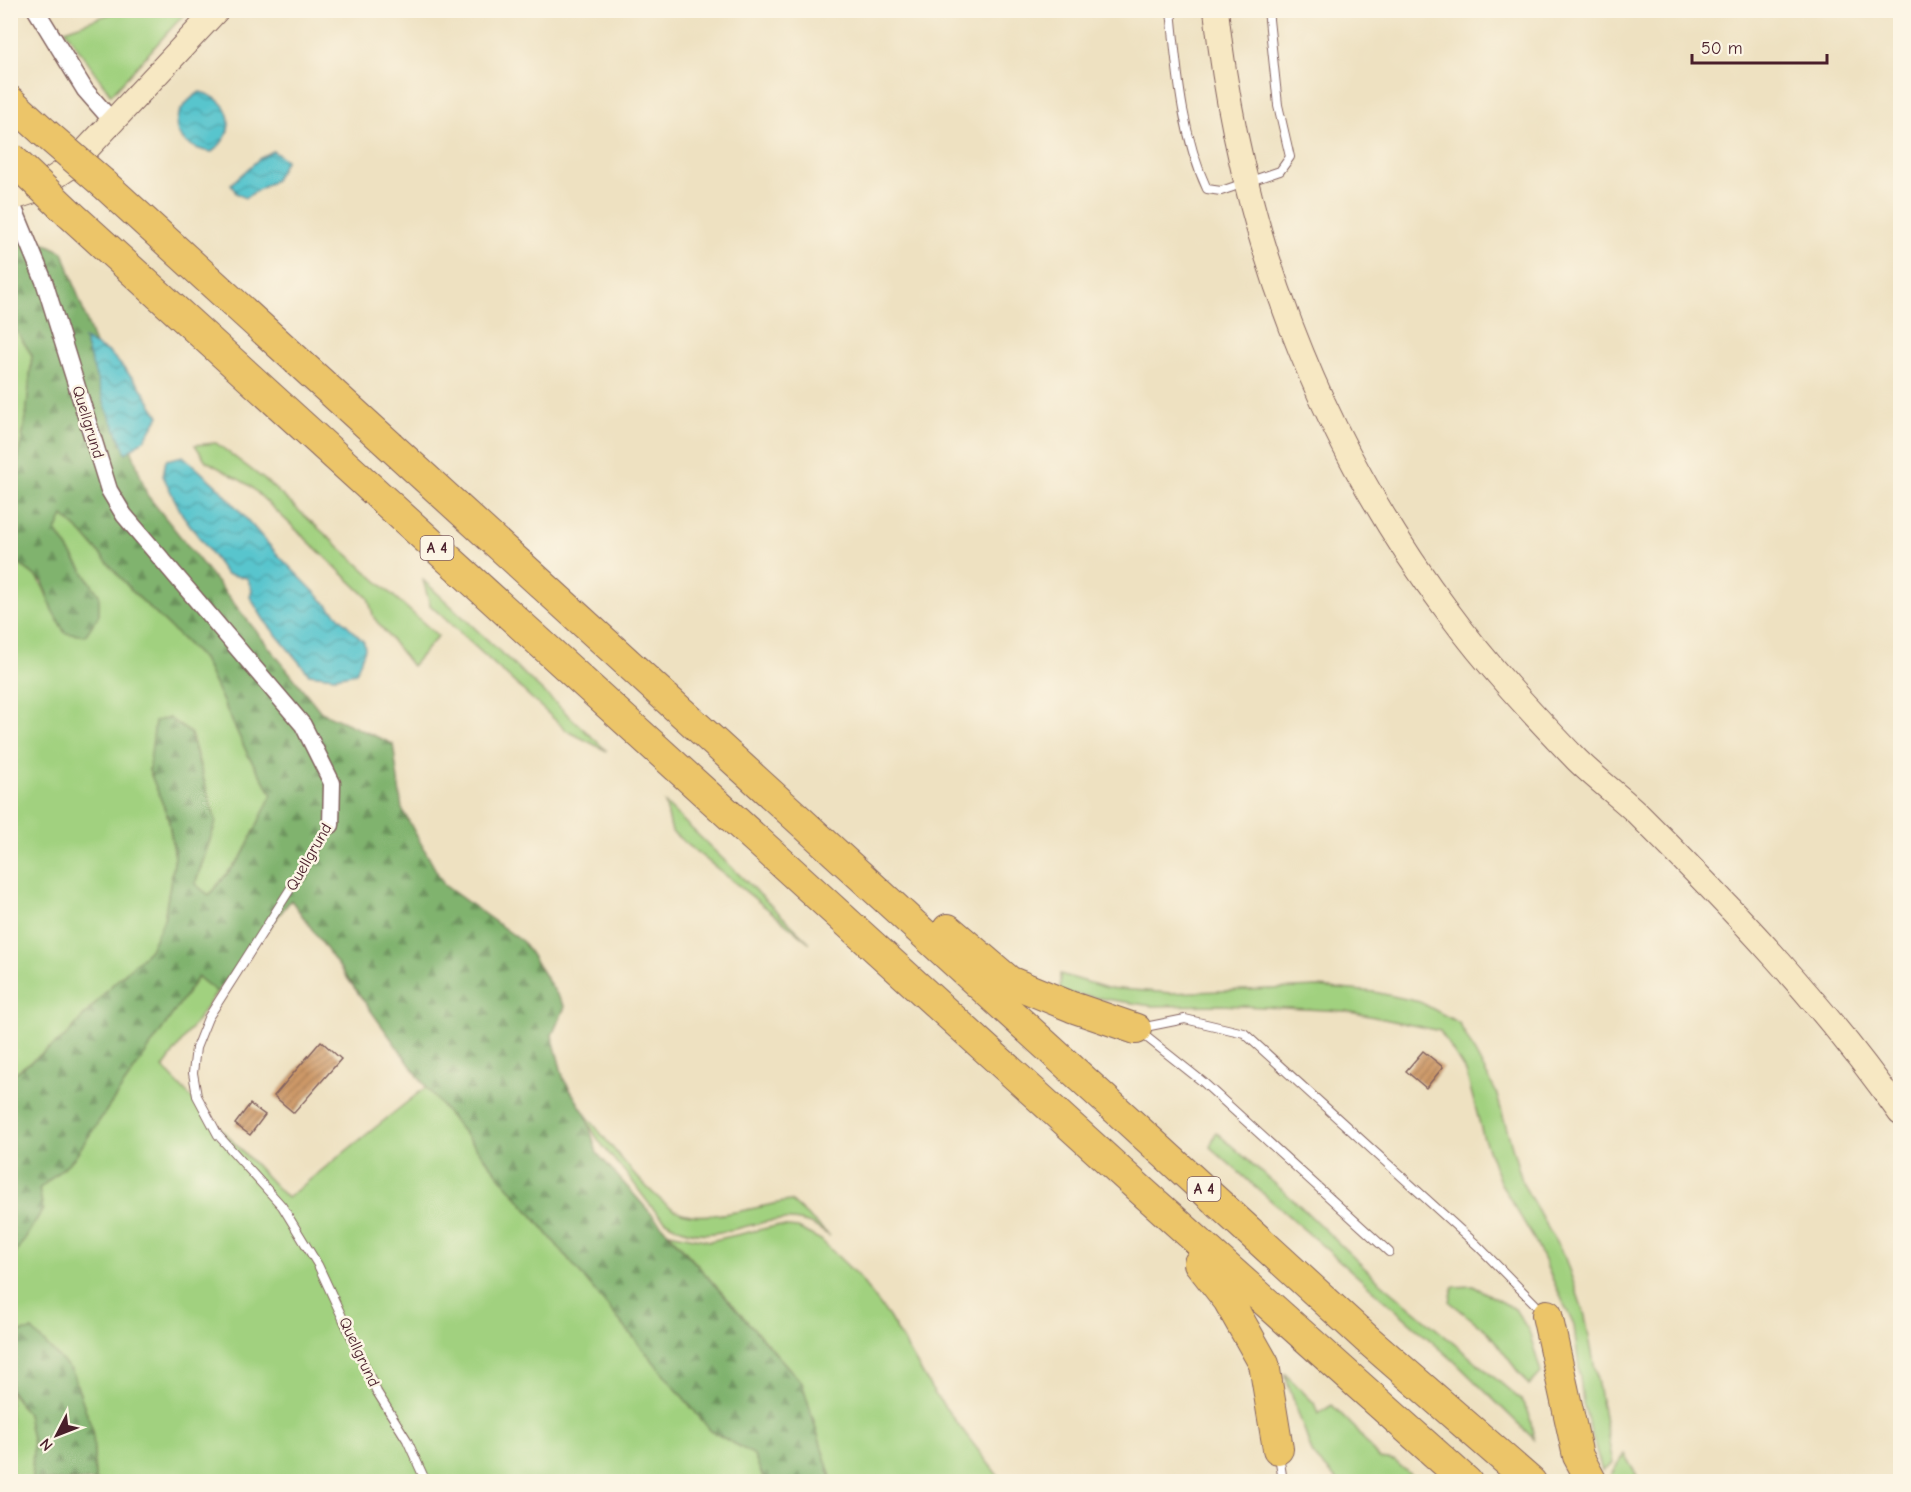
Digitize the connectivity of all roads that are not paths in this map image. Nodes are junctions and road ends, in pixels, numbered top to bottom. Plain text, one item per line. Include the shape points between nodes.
1 (36, 10) edge
2 (217, 10) edge
3 (1171, 10) edge
4 (1216, 10) edge
5 (1268, 10) edge
6 (10, 102) edge
7 (113, 122) junction
8 (10, 158) edge
9 (1244, 183) junction
10 (10, 199) edge
11 (331, 825) joint
12 (881, 893) junction
13 (1136, 1029) junction
14 (1900, 1113) edge
15 (1143, 1192) junction
16 (1389, 1252) dead end
17 (1546, 1316) joint
18 (1278, 1449) joint
19 (426, 1482) edge
20 (1283, 1482) edge
21 (1467, 1482) edge
22 (1531, 1482) edge
23 (1592, 1482) edge

1 - 7 street via 86,90
2 - 7 main road
3 - 9 lane via 1179,95 1200,175 1207,189 1221,191
4 - 9 main road via 1222,68
5 - 9 lane via 1278,105 1290,157 1280,171
6 - 12 highway, A 4, bridge
7 - 10 main road via 70,167 34,190
8 - 15 highway, A 4, bridge
9 - 14 main road via 1285,314 1323,404 1365,485 1449,614 1515,694 1572,754 1634,810 1783,968 1846,1039
10 - 11 street, Quellgrund via 44,280 110,490 124,515 303,725 332,783
11 - 19 lane, Quellgrund via 208,1018 196,1048 193,1073 197,1096 218,1135 282,1206 318,1265 377,1392 407,1440
12 - 13 highway via 932,916 1010,981
12 - 22 highway, A 4
13 - 16 lane via 1203,1083
13 - 17 lane via 1185,1018 1244,1033 1478,1246
15 - 18 highway via 1228,1300 1264,1364
15 - 21 highway, A 4
17 - 23 highway via 1578,1456
18 - 20 lane

